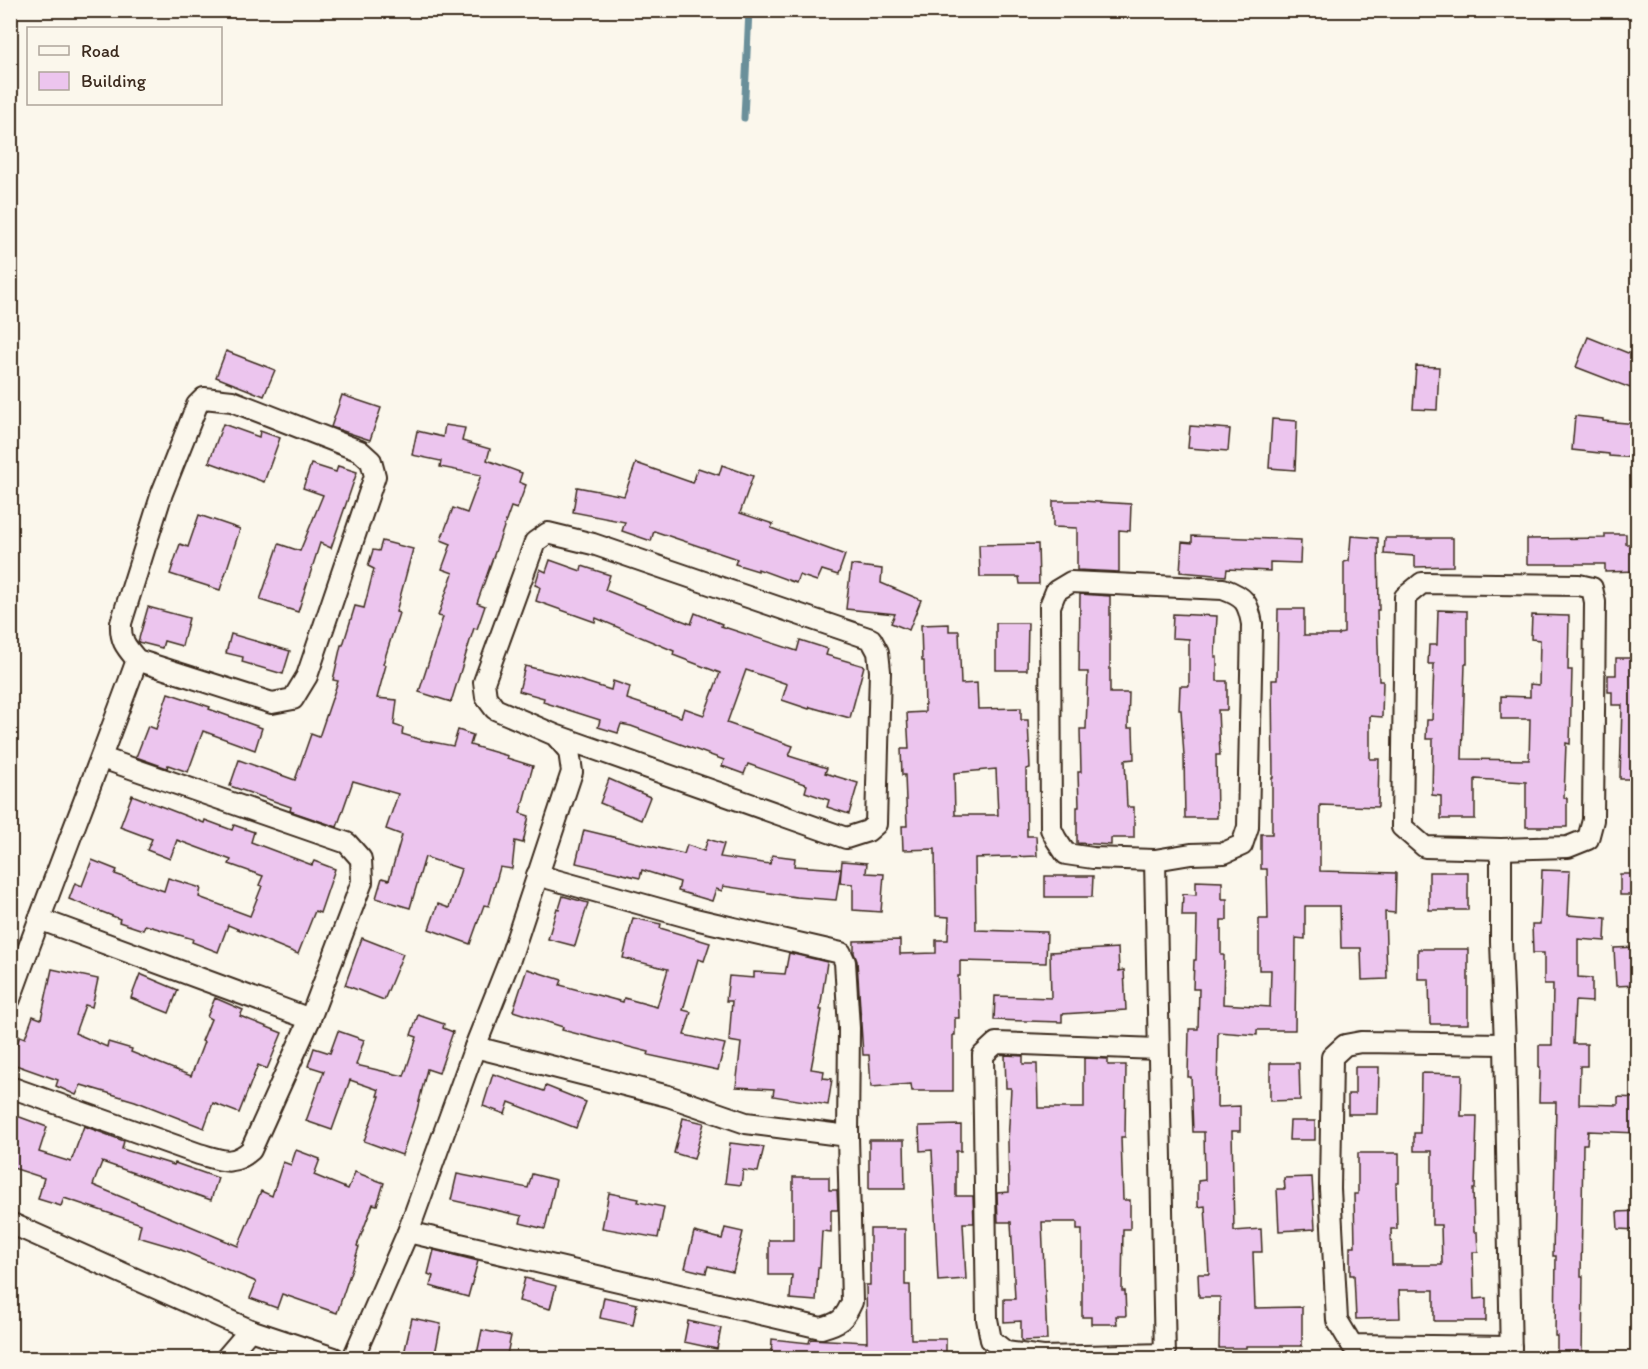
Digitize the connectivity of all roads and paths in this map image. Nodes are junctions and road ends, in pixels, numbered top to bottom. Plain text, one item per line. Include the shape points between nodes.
1 (137, 660) junction
2 (555, 735) junction
3 (102, 758) junction
4 (1502, 849) junction
5 (1155, 860) junction
6 (537, 875) junction
7 (39, 919) junction
8 (10, 999) edge
9 (310, 1019) junction
10 (1505, 1044) junction
11 (475, 1047) junction
12 (1158, 1049) junction
13 (10, 1087) edge
14 (848, 1136) junction
15 (10, 1222) edge
16 (408, 1232) junction
17 (250, 1330) junction
18 (1511, 1353) edge
19 (1165, 1356) edge
20 (226, 1359) edge
21 (334, 1359) edge
22 (353, 1359) edge

1 - 1 street via 272,703 292,699 307,676 375,476 371,461 360,450 232,401 204,398 197,405 162,494 121,624 125,646
1 - 3 street
2 - 2 street via 495,709 486,697 484,682 536,542 548,532 871,639 878,652 876,824 846,838
2 - 6 street via 569,751 572,772
3 - 7 street
3 - 9 street via 347,843 361,859 362,882
4 - 4 street via 1568,847 1588,839 1593,820 1592,588 1422,583 1405,597 1402,827 1425,847
4 - 10 street
5 - 5 street via 1224,853 1242,845 1248,826 1252,624 1249,607 1238,595 1223,589 1071,582 1056,591 1050,606 1051,829 1066,854
5 - 12 street
6 - 11 street via 510,960
6 - 14 street via 695,919 841,953 845,962 849,1028
7 - 8 street
7 - 9 street
9 - 13 street via 251,1150 242,1159 230,1162
10 - 18 street
10 - 18 street via 1345,1044 1332,1057 1330,1189 1337,1320 1352,1345
11 - 14 street via 668,1096 746,1123
11 - 16 street
12 - 19 street
12 - 19 street via 996,1043 983,1055 987,1308 991,1340 1006,1352 1043,1357
14 - 16 street via 852,1302 846,1316 821,1328
15 - 17 street
16 - 22 street
17 - 20 street
17 - 21 street

